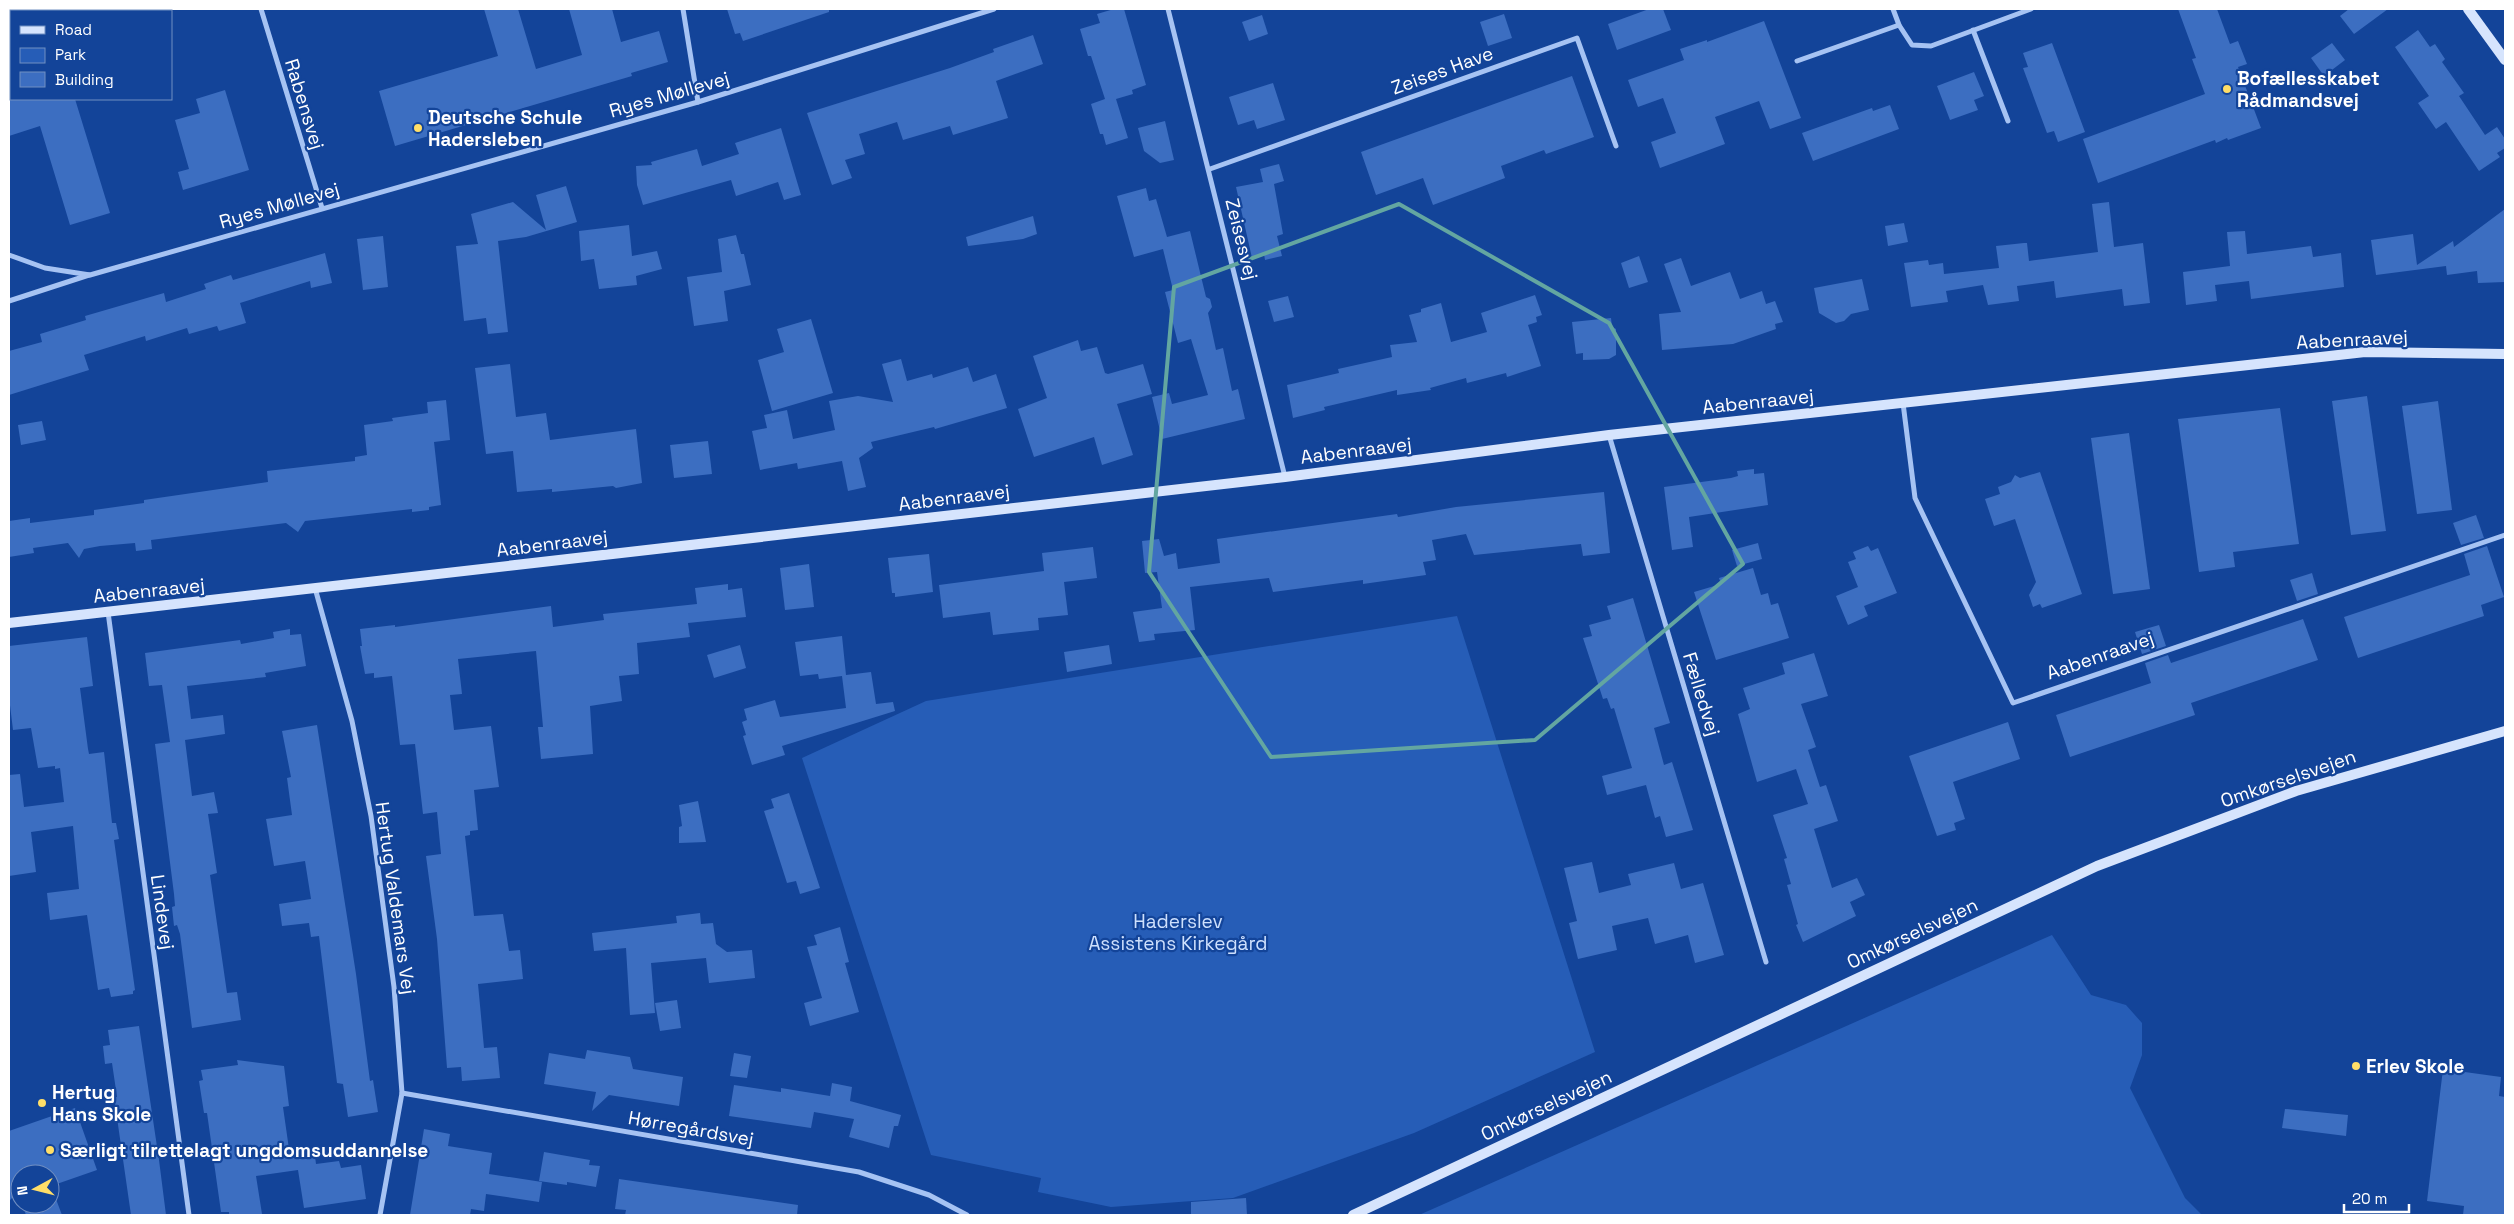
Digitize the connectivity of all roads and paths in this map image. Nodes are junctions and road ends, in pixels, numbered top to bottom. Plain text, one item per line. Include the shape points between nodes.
1 (260, 9) edge
2 (683, 9) edge
3 (994, 9) edge
4 (1168, 9) edge
5 (1893, 9) edge
6 (2031, 9) edge
7 (2468, 9) edge
8 (1899, 25) junction
9 (1973, 30) junction
10 (2505, 60) edge
11 (1797, 61) dead end
12 (698, 102) junction
13 (2008, 121) dead end
14 (1616, 146) dead end
15 (1210, 169) junction
16 (322, 208) junction
17 (9, 255) edge
18 (90, 275) junction
19 (9, 301) edge
20 (2505, 354) edge
21 (1903, 403) junction
22 (1608, 435) junction
23 (1285, 477) junction
24 (2505, 535) edge
25 (315, 588) junction
26 (108, 612) junction
27 (9, 623) edge
28 (2505, 731) edge
29 (1766, 962) dead end
30 (402, 1093) junction
31 (189, 1215) edge
32 (380, 1215) edge
33 (967, 1215) edge
34 (1353, 1215) edge

1 - 16 street, Rabensvej
2 - 12 street
3 - 12 street, Ryes Møllevej
4 - 15 street, Zeisesvej
5 - 8 street
6 - 9 street
7 - 10 street
8 - 9 street via 1912,45 1931,46
8 - 11 street
9 - 13 street
12 - 16 street, Ryes Møllevej
14 - 15 street, Zeises Have via 1577,38
15 - 23 street, Zeisesvej
16 - 18 street, Ryes Møllevej
17 - 18 street, Ryes Møllevej via 45,268
18 - 19 street, Ryes Møllevej
20 - 21 street, Aabenraavej via 2365,352
21 - 22 street, Aabenraavej
21 - 24 street, Aabenraavej via 1915,498 2013,703
22 - 23 street, Aabenraavej
22 - 29 street, Fælledvej
23 - 25 street, Aabenraavej
25 - 26 street, Aabenraavej
25 - 30 street, Hertug Valdemars Vej via 352,721 371,816 394,987
26 - 27 street, Aabenraavej
26 - 31 street, Lindevej
28 - 34 street, Omkørselsvejen via 2296,791 2097,866
30 - 32 street, Hertug Valdemars Vej
30 - 33 street, Hørregårdsvej via 859,1172 929,1195

